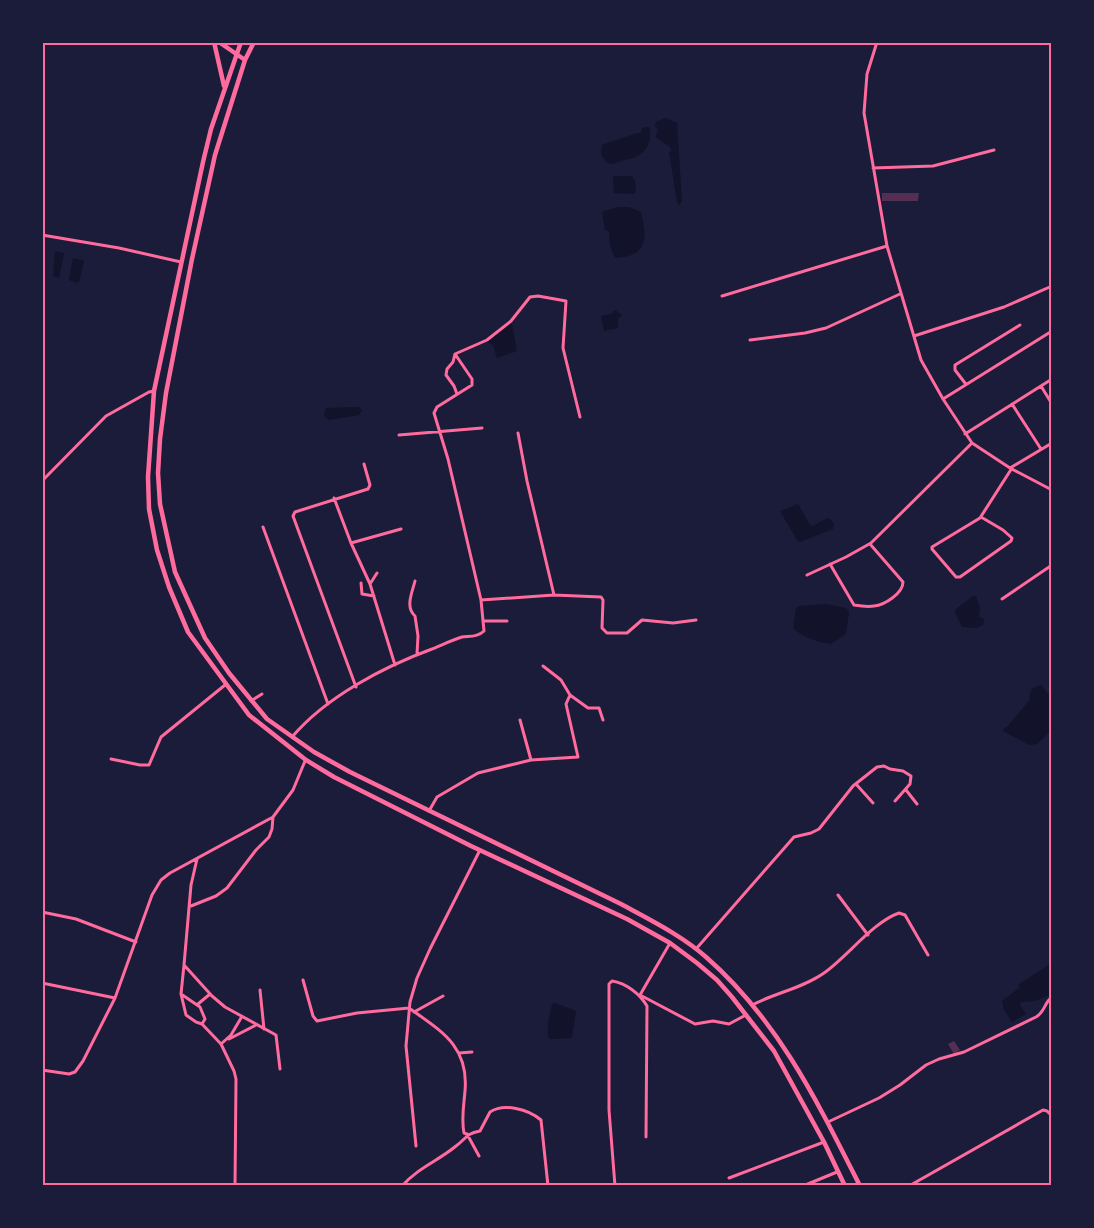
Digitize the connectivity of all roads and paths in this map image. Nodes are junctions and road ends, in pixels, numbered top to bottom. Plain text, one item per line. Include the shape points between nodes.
1 (214, 42) edge
2 (219, 42) edge
3 (241, 42) edge
4 (254, 42) edge
5 (877, 42) edge
6 (251, 48) junction
7 (236, 55) junction
8 (245, 60) junction
9 (224, 89) junction
10 (994, 150) dead end
11 (873, 168) junction
12 (42, 235) edge
13 (887, 246) junction
14 (181, 260) junction
15 (1052, 286) edge
16 (900, 294) junction
17 (722, 296) dead end
18 (1020, 325) dead end
19 (1052, 331) edge
20 (914, 336) junction
21 (750, 340) dead end
22 (455, 354) junction
23 (1052, 379) edge
24 (965, 383) junction
25 (1041, 386) junction
26 (154, 391) junction
27 (166, 393) junction
28 (457, 394) junction
29 (943, 399) junction
30 (1012, 404) junction
31 (1052, 404) edge
32 (580, 417) dead end
33 (482, 429) dead end
34 (440, 432) junction
35 (518, 433) dead end
36 (965, 434) junction
37 (399, 435) dead end
38 (972, 443) junction
39 (1052, 443) edge
40 (1041, 450) junction
41 (364, 464) dead end
42 (1011, 468) junction
43 (42, 482) edge
44 (1052, 490) edge
45 (334, 498) junction
46 (981, 517) junction
47 (263, 527) dead end
48 (401, 529) dead end
49 (351, 543) junction
50 (870, 544) junction
51 (830, 564) junction
52 (1052, 565) edge
53 (377, 573) dead end
54 (807, 575) dead end
55 (415, 581) dead end
56 (361, 583) dead end
57 (370, 584) junction
58 (554, 595) junction
59 (374, 596) junction
60 (1002, 599) dead end
61 (481, 600) junction
62 (696, 620) dead end
63 (484, 621) junction
64 (507, 621) dead end
65 (417, 654) junction
66 (395, 665) junction
67 (543, 666) dead end
68 (225, 685) junction
69 (356, 687) junction
70 (262, 694) dead end
71 (570, 695) junction
72 (251, 701) junction
73 (328, 704) junction
74 (520, 720) dead end
75 (603, 720) dead end
76 (292, 737) junction
77 (111, 759) dead end
78 (306, 760) junction
79 (531, 760) junction
80 (856, 784) junction
81 (906, 790) junction
82 (895, 801) dead end
83 (873, 803) dead end
84 (917, 804) dead end
85 (429, 811) junction
86 (273, 817) junction
87 (425, 822) junction
88 (480, 850) junction
89 (197, 859) junction
90 (838, 894) dead end
91 (190, 906) junction
92 (42, 912) edge
93 (868, 935) junction
94 (136, 942) junction
95 (670, 943) junction
96 (696, 949) junction
97 (928, 955) dead end
98 (183, 965) junction
99 (303, 980) dead end
100 (42, 983) edge
101 (260, 990) dead end
102 (181, 994) junction
103 (210, 994) junction
104 (640, 995) junction
105 (443, 996) dead end
106 (1052, 997) edge
107 (115, 998) junction
108 (198, 1004) junction
109 (752, 1005) junction
110 (409, 1008) junction
111 (414, 1011) junction
112 (747, 1014) junction
113 (242, 1017) junction
114 (202, 1024) junction
115 (256, 1024) junction
116 (264, 1029) junction
117 (226, 1040) junction
118 (221, 1044) junction
119 (472, 1052) dead end
120 (459, 1053) junction
121 (42, 1070) edge
122 (280, 1070) dead end
123 (1052, 1116) edge
124 (828, 1122) junction
125 (467, 1134) junction
126 (646, 1137) dead end
127 (824, 1142) junction
128 (416, 1146) dead end
129 (479, 1156) dead end
130 (837, 1172) junction
131 (729, 1178) dead end
132 (235, 1186) edge
133 (402, 1186) edge
134 (548, 1186) edge
135 (615, 1186) edge
136 (803, 1186) edge
137 (845, 1186) edge
138 (860, 1186) edge
139 (909, 1186) edge

1 - 9 main road
2 - 7 main road
3 - 6 main road
3 - 7 main road
4 - 6 main road
5 - 11 street via 867,74 863,107
6 - 8 main road
7 - 8 main road
7 - 9 main road
8 - 27 main road via 215,155
9 - 14 main road
10 - 11 street via 933,166
11 - 13 street
12 - 14 street
13 - 16 street
13 - 17 street
14 - 26 main road
15 - 20 street via 1004,307
16 - 20 street
16 - 21 street via 826,328
18 - 24 street via 955,365
19 - 24 street
20 - 29 street via 921,360
22 - 28 street via 446,375
22 - 28 street via 473,382
22 - 32 street via 487,340 511,321 530,297 566,301 563,348
23 - 25 street
24 - 29 street
25 - 30 street
25 - 31 street
26 - 27 main road
26 - 43 street via 106,416
26 - 68 main road via 148,509 157,550 188,632
27 - 72 main road via 158,473 160,504 175,572 205,638
28 - 34 street via 435,410
29 - 36 street
30 - 36 street
30 - 40 street
33 - 34 street
34 - 37 street
34 - 61 street
35 - 58 street
36 - 38 street
38 - 42 street
38 - 50 street
39 - 40 street
40 - 42 street
41 - 45 street via 369,487
42 - 44 street
42 - 46 street
45 - 49 street
45 - 69 street via 295,512 294,516
46 - 46 street via 1008,533 1011,541 956,577 932,547
47 - 73 street
48 - 49 street
49 - 57 street
50 - 51 street
50 - 51 street via 903,582 898,593 877,606 854,605
51 - 54 street
52 - 60 street
53 - 57 street
55 - 65 street via 410,605 418,636
56 - 59 street via 362,594
57 - 59 street
58 - 61 street
58 - 62 street via 601,597 602,628 610,634 627,633 642,620
59 - 66 street
61 - 63 street
63 - 64 street
63 - 65 street via 481,634
65 - 66 street
66 - 69 street
67 - 71 street via 561,680
68 - 77 street via 161,737 149,765
68 - 78 main road via 249,715
69 - 73 street
70 - 72 street
71 - 75 street via 588,708 599,708
71 - 79 street via 566,704 578,757
72 - 76 main road
73 - 76 street
74 - 79 street
76 - 85 main road via 350,772
78 - 86 street
78 - 87 main road
79 - 85 street via 466,778 437,797
80 - 81 street via 884,766 909,775 912,780
80 - 83 street
80 - 96 street via 819,829 794,837
81 - 82 street
81 - 84 street
85 - 87 main road
85 - 96 main road via 621,904
86 - 89 street
86 - 91 street via 269,837 226,888
87 - 88 main road
88 - 95 main road
88 - 110 street via 430,949
89 - 91 street
89 - 94 street via 161,880
90 - 93 street
91 - 98 street
92 - 94 street via 76,919
93 - 97 street via 888,918 903,913
93 - 109 street via 825,973
94 - 107 street
95 - 104 street
95 - 112 main road via 717,980
96 - 109 main road
98 - 102 street
98 - 103 street
99 - 110 street via 317,1021 357,1012
100 - 107 street
101 - 116 street
102 - 108 street
102 - 114 street via 186,1015
103 - 108 street
103 - 113 street
104 - 112 street via 695,1024 729,1024
104 - 126 street via 646,1006
104 - 135 street via 617,981 609,984 609,1110
105 - 111 street
106 - 124 street via 1036,1017 964,1052 926,1065 879,1098
107 - 121 street via 75,1072
108 - 114 street via 205,1019
109 - 124 main road via 792,1058
110 - 111 street
110 - 128 street via 406,1046
111 - 120 street via 454,1043
112 - 127 main road via 774,1051
113 - 115 street
113 - 117 street
114 - 118 street
115 - 116 street
115 - 117 street
116 - 122 street via 276,1035
117 - 118 street
118 - 132 street via 236,1079
119 - 120 street
120 - 125 street via 466,1081 463,1127
123 - 139 street via 1043,1110
124 - 138 main road
125 - 129 street
125 - 133 street via 457,1146 419,1169
125 - 134 street via 480,1131 490,1112 498,1108 536,1115 543,1126
127 - 130 main road
127 - 131 street
130 - 136 street
130 - 137 main road

